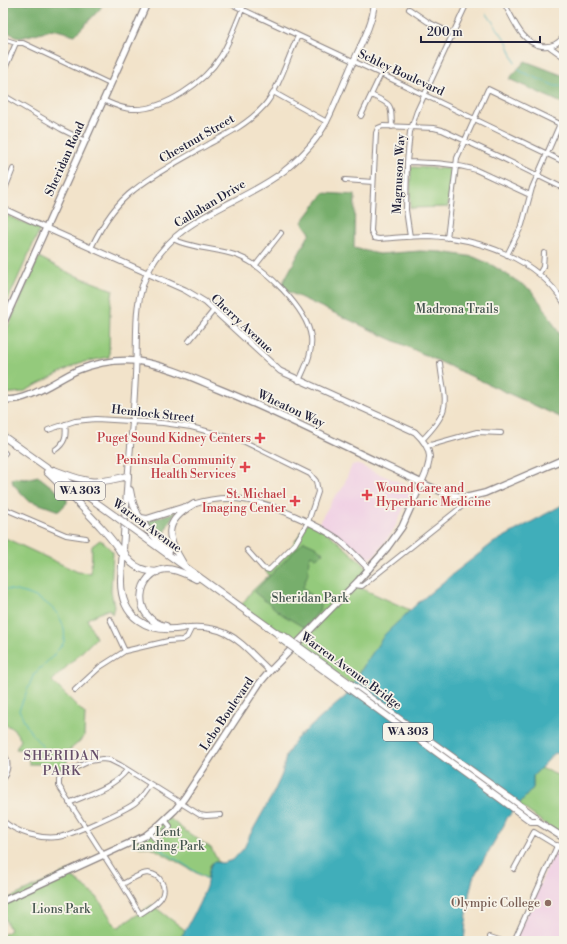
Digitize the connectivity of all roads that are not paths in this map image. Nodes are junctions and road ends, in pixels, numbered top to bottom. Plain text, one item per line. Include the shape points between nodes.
1 (147, 3) edge
2 (229, 3) edge
3 (245, 3) edge
4 (374, 3) edge
5 (468, 3) edge
6 (504, 3) edge
7 (408, 9) dead end
8 (242, 10) junction
9 (453, 34) junction
10 (298, 36) junction
11 (564, 36) edge
12 (3, 39) edge
13 (16, 43) junction
14 (550, 47) junction
15 (564, 57) edge
16 (353, 62) junction
17 (3, 73) edge
18 (381, 74) junction
19 (110, 84) junction
20 (273, 92) junction
21 (3, 95) edge
22 (371, 95) junction
23 (424, 95) junction
24 (103, 100) junction
25 (362, 116) dead end
26 (474, 119) junction
27 (327, 122) junction
28 (392, 127) junction
29 (411, 128) junction
30 (464, 140) junction
31 (85, 141) junction
32 (547, 153) junction
33 (407, 162) junction
34 (564, 162) edge
35 (456, 165) junction
36 (13, 169) dead end
37 (537, 175) junction
38 (345, 180) dead end
39 (373, 182) junction
40 (564, 190) edge
41 (3, 194) edge
42 (530, 195) junction
43 (3, 208) edge
44 (46, 228) junction
45 (281, 233) dead end
46 (410, 237) junction
47 (173, 238) junction
48 (447, 238) junction
49 (91, 248) junction
50 (544, 253) dead end
51 (507, 255) junction
52 (255, 266) junction
53 (147, 274) junction
54 (539, 274) junction
55 (563, 299) edge
56 (3, 307) edge
57 (10, 310) junction
58 (214, 310) junction
59 (3, 324) edge
60 (189, 341) dead end
61 (136, 361) junction
62 (440, 363) dead end
63 (299, 381) junction
64 (3, 399) edge
65 (132, 420) junction
66 (64, 424) junction
67 (48, 430) dead end
68 (501, 433) dead end
69 (3, 436) edge
70 (422, 439) junction
71 (427, 446) junction
72 (55, 450) dead end
73 (32, 456) junction
74 (564, 459) edge
75 (45, 466) junction
76 (128, 476) junction
77 (422, 482) junction
78 (468, 497) junction
79 (194, 504) junction
80 (3, 508) edge
81 (138, 515) junction
82 (308, 522) junction
83 (86, 538) dead end
84 (123, 547) junction
85 (247, 550) dead end
86 (123, 557) junction
87 (186, 568) junction
88 (369, 568) junction
89 (159, 572) junction
90 (205, 582) junction
91 (354, 585) junction
92 (110, 619) dead end
93 (192, 627) junction
94 (183, 628) junction
95 (281, 636) joint
96 (125, 651) junction
97 (270, 671) junction
98 (75, 690) dead end
99 (3, 753) edge
100 (127, 770) junction
101 (3, 777) edge
102 (150, 784) junction
103 (69, 802) junction
104 (181, 803) junction
105 (222, 815) dead end
106 (165, 820) junction
107 (3, 822) edge
108 (85, 827) junction
109 (150, 833) junction
110 (564, 838) edge
111 (557, 846) junction
112 (564, 848) edge
113 (103, 855) junction
114 (514, 869) dead end
115 (122, 884) junction
116 (3, 901) edge
117 (490, 937) dead end
118 (501, 941) edge
119 (514, 941) edge

1 - 19 main road, Sheridan Road
2 - 8 street, Schley Boulevard
3 - 8 street
4 - 16 street, Callahan Drive via 370,22
5 - 9 street, Magnuson Way
6 - 14 street via 525,38 533,44
7 - 9 street
8 - 10 street, Schley Boulevard
8 - 24 street via 222,55 211,71 197,83 166,102 147,108 120,107
9 - 23 street, Magnuson Way
10 - 16 street, Schley Boulevard
10 - 20 street, Chestnut Street
11 - 14 street
12 - 13 street
13 - 17 street
13 - 19 street via 23,43
14 - 15 street
16 - 18 street, Schley Boulevard
16 - 27 street, Callahan Drive
18 - 22 street
18 - 23 street, Schley Boulevard
19 - 24 main road, Sheridan Road
20 - 27 street
20 - 49 street, Chestnut Street via 264,106 241,126 160,172 134,190 113,212
21 - 31 street
22 - 25 street
22 - 28 street via 391,107
23 - 26 street, Schley Boulevard
23 - 29 street, Magnuson Way
24 - 31 main road, Sheridan Road
26 - 30 street
26 - 32 street, Schley Boulevard
26 - 32 street via 488,89 558,123 558,130
27 - 47 street, Callahan Drive via 298,158 283,171
28 - 29 street
28 - 39 street via 378,128
29 - 30 street via 438,129
29 - 33 street, Magnuson Way
30 - 35 street
30 - 37 street
31 - 44 main road, Sheridan Road
32 - 34 street, Schley Boulevard
32 - 37 street
33 - 35 street
33 - 46 street, Magnuson Way via 406,210
35 - 42 street via 476,170
35 - 48 street
36 - 41 street
37 - 40 street
37 - 42 street
38 - 39 street
39 - 46 street via 371,231 374,238
42 - 51 street via 522,224
43 - 44 street, Cherry Avenue
44 - 49 street, Cherry Avenue
44 - 57 main road, Sheridan Road
45 - 52 street
46 - 48 street
47 - 52 street via 181,243 217,249
47 - 53 street, Callahan Drive via 159,253
48 - 51 street via 463,240
49 - 53 street, Cherry Avenue
50 - 54 street via 543,267
51 - 54 street
52 - 63 street via 270,276 307,324 311,345 308,362
53 - 58 street, Cherry Avenue via 186,290
53 - 61 street, Callahan Drive via 138,304
54 - 55 street
56 - 57 street
57 - 59 main road, Sheridan Road
58 - 60 street
58 - 63 street, Cherry Avenue via 275,367
61 - 64 main road, Wheaton Way via 93,365 73,372 28,395 16,399
61 - 65 street, Callahan Drive
61 - 77 main road, Wheaton Way via 170,369 232,394
62 - 70 street via 445,393 444,407 439,420
63 - 70 street, Cherry Avenue via 407,428
65 - 66 street, Hemlock Street via 96,419
65 - 76 street, Callahan Drive
65 - 82 street, Hemlock Street via 197,428 227,436 250,444 310,474 316,482 318,492
66 - 67 street, Hemlock Street
66 - 72 street via 65,439
68 - 71 street via 478,432
69 - 73 main road, Warren Avenue / WA 303
70 - 71 street, Cherry Avenue
71 - 77 street, Cherry Avenue via 430,456 429,468
73 - 75 main road, Warren Avenue / WA 303
73 - 86 main road via 103,530
74 - 78 main road, Wheaton Way via 485,493
75 - 76 main road via 78,480 90,482 104,482
75 - 87 main road, Warren Avenue / WA 303, bridge
76 - 81 main road via 131,500
76 - 84 main road
77 - 78 main road, Wheaton Way via 450,495
77 - 88 main road, Lebo Boulevard via 398,533
78 - 91 street via 460,508 366,583
79 - 81 main road via 151,519 144,519
79 - 82 street via 226,499 256,501 274,506
79 - 87 main road via 176,517 170,530 171,542
80 - 83 street via 66,535
81 - 87 main road via 153,537
82 - 85 street via 288,552 268,570 265,570
82 - 88 street via 339,541
84 - 86 main road
84 - 89 main road via 128,560 137,568
86 - 94 main road via 122,592 129,612 150,626 162,629
87 - 90 main road, Warren Avenue / WA 303
88 - 91 main road, Lebo Boulevard
89 - 90 main road via 167,569 178,571
89 - 94 main road via 151,576 142,591 141,602 144,612 160,625
90 - 95 main road, Warren Avenue / WA 303
91 - 97 main road, Lebo Boulevard
92 - 96 street
93 - 94 street
93 - 96 street via 187,637 182,640
93 - 97 street via 209,627 224,631
95 - 110 main road, Warren Avenue Bridge / WA 303, bridge
96 - 98 street via 100,667
97 - 104 main road, Lebo Boulevard via 249,698
99 - 101 street via 8,769
100 - 102 street
100 - 103 street via 114,782
100 - 103 street via 110,760 94,760 64,773 59,779 59,786
102 - 104 street
102 - 108 street via 134,804
103 - 108 street
104 - 105 street via 200,815
104 - 106 main road, Lebo Boulevard
106 - 109 main road, Lebo Boulevard
106 - 109 street via 170,826 169,829 157,838
107 - 108 street via 21,832 49,837 66,835
108 - 113 street
109 - 113 main road, Lebo Boulevard
111 - 112 main road
111 - 114 street via 534,832
111 - 119 street
113 - 115 street
113 - 116 main road, Lebo Boulevard
115 - 115 street via 140,914 159,900 164,891 160,879 151,874
117 - 118 street

